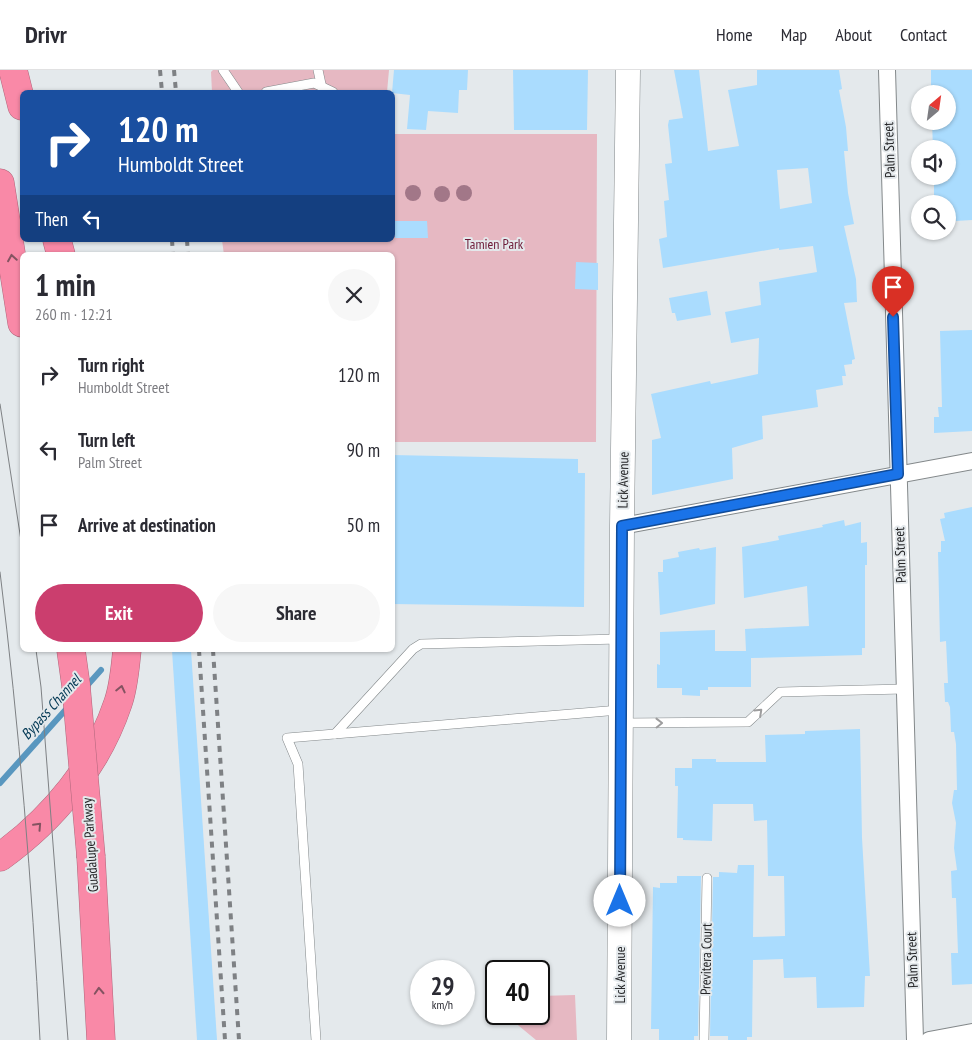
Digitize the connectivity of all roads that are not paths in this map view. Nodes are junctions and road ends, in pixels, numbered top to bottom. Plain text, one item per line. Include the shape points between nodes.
1 (13, 70) edge
2 (223, 70) edge
3 (318, 70) edge
4 (628, 70) edge
5 (887, 70) edge
6 (321, 84) junction
7 (237, 90) edge
8 (277, 90) edge
9 (330, 90) edge
10 (20, 98) edge
11 (0, 184) edge
12 (20, 311) edge
13 (972, 461) edge
14 (898, 474) junction
15 (622, 526) junction
16 (622, 638) junction
17 (71, 652) edge
18 (128, 652) edge
19 (904, 689) junction
20 (622, 717) junction
21 (335, 734) junction
22 (0, 857) edge
23 (707, 878) dead end
24 (972, 1032) edge
25 (101, 1040) edge
26 (316, 1040) edge
27 (619, 1040) edge
28 (704, 1040) edge
29 (915, 1040) edge
30 (929, 1040) edge

1 - 10 highway
2 - 7 lane
3 - 6 lane
4 - 15 street, Lick Avenue
5 - 14 street, Palm Street
6 - 8 lane
6 - 9 lane
12 -> 11 highway
13 - 14 street
14 - 15 street
14 - 19 street, Palm Street
15 - 16 street, Lick Avenue
16 - 20 street, Lick Avenue
16 - 21 lane via 421,644
25 -> 17 highway, Guadalupe Parkway, bridge via 91,857
22 -> 18 highway via 31,833 89,765 118,702
20 -> 19 lane via 748,722 780,692
19 - 29 street, Palm Street
20 - 21 lane
20 - 27 street, Lick Avenue
21 - 26 lane via 287,738 298,764
23 - 28 lane, Previtera Court
24 - 30 street

